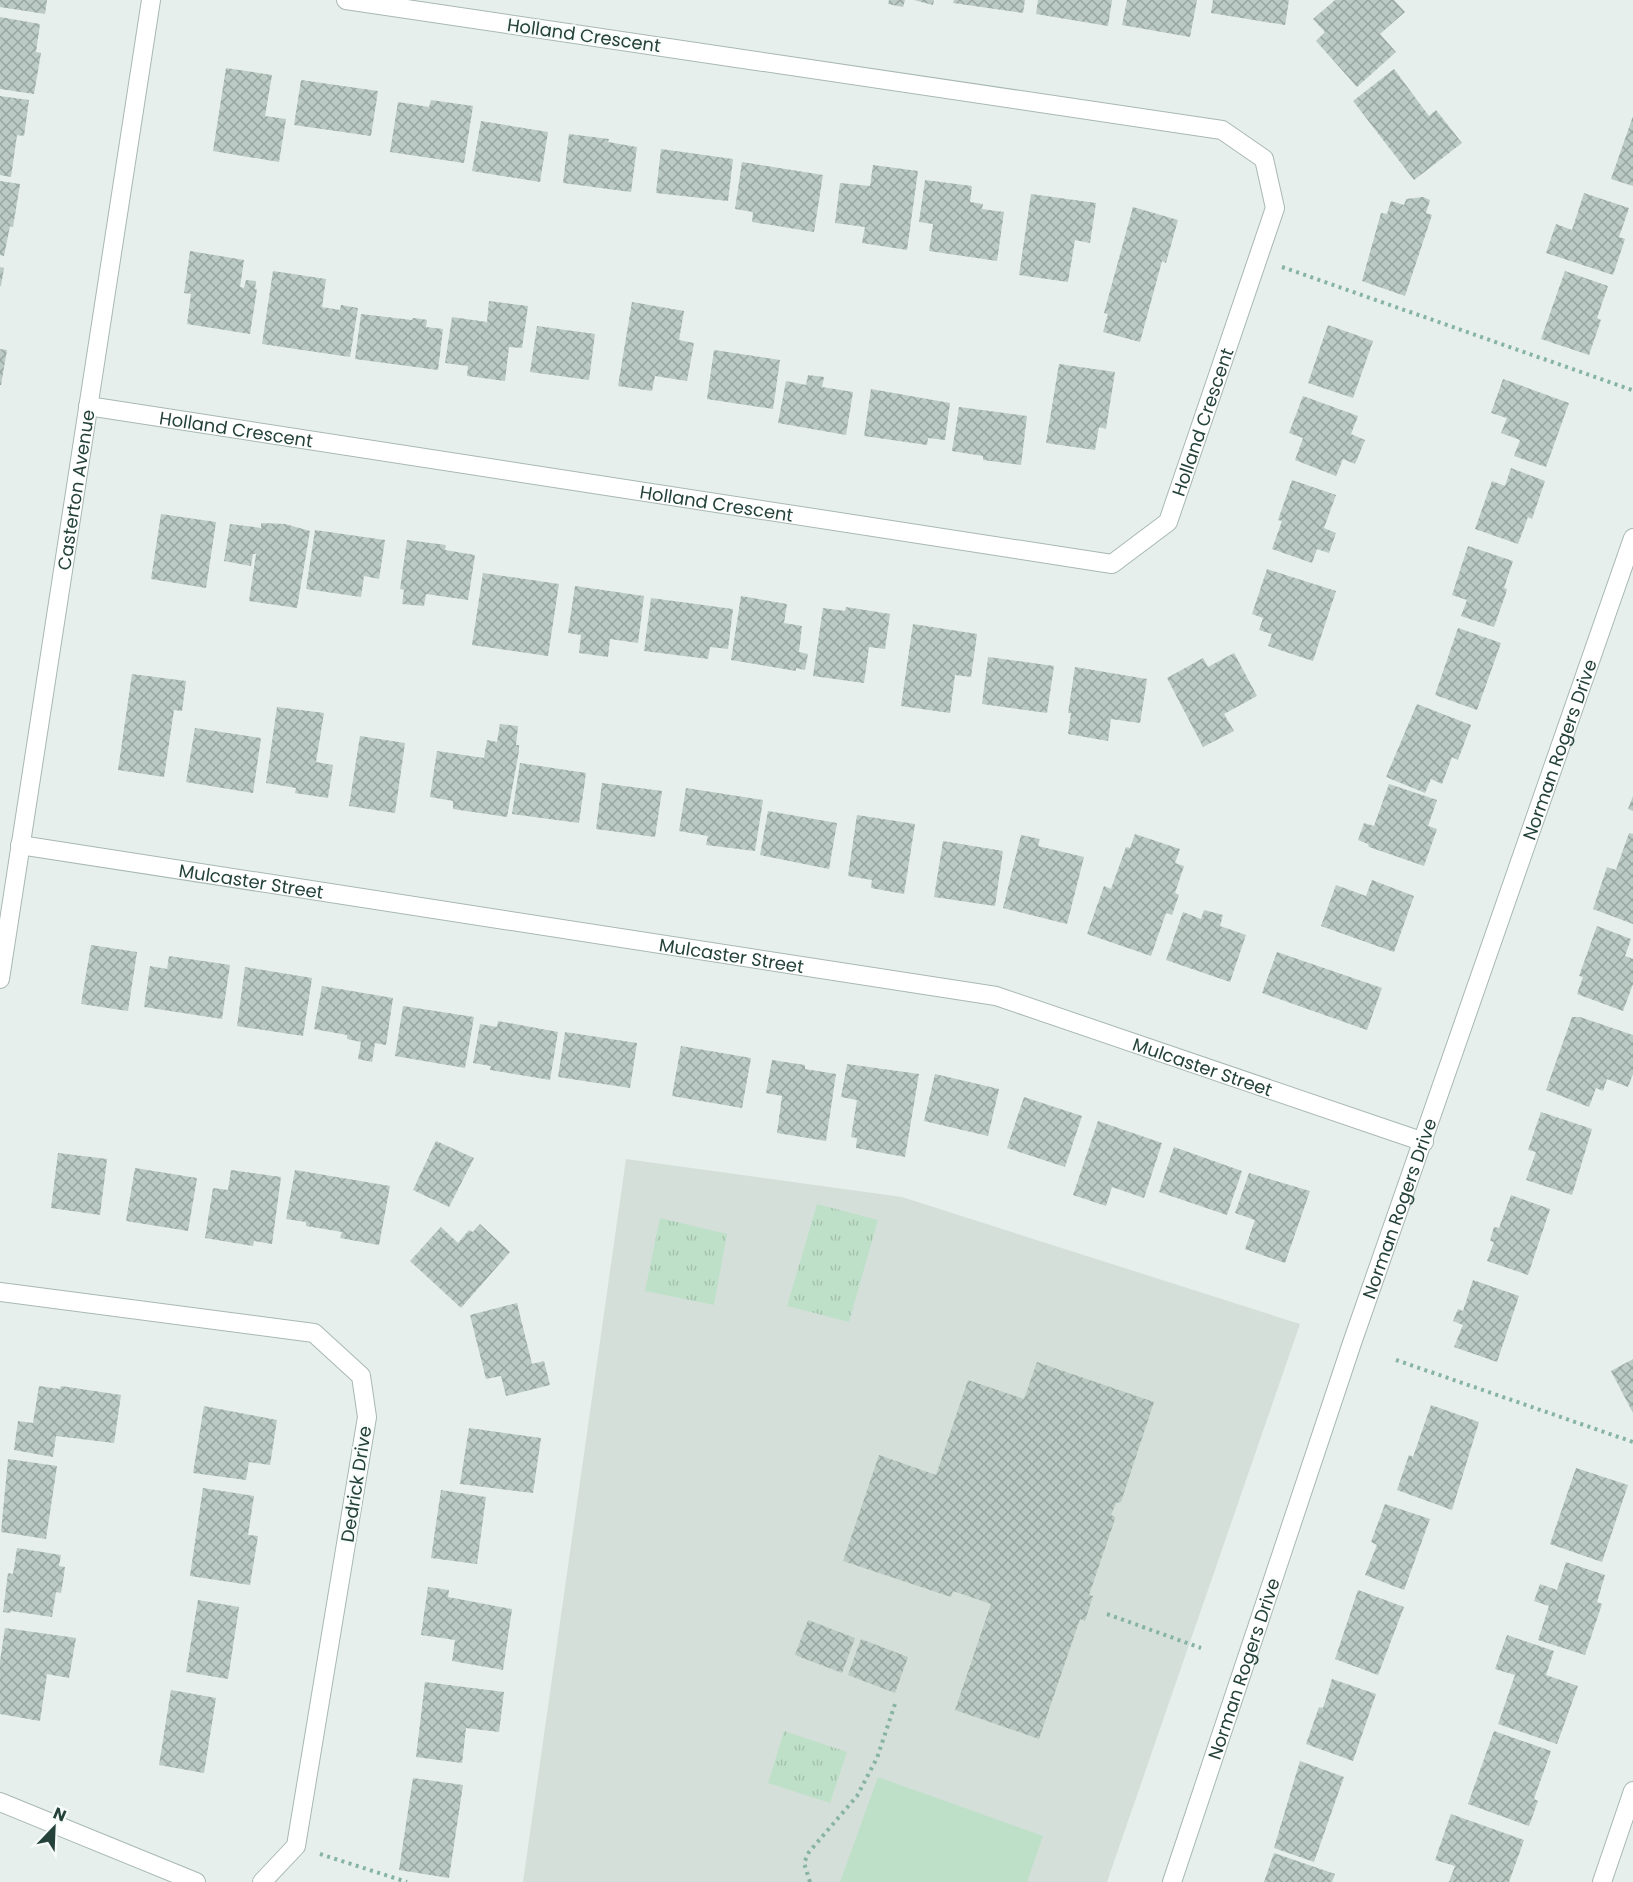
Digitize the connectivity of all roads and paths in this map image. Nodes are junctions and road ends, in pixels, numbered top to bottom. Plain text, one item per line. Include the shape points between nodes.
1 (151, 0) edge
2 (346, 0) edge
3 (1260, 259) junction
4 (1632, 390) edge
5 (88, 406) junction
6 (1633, 538) edge
7 (20, 845) junction
8 (0, 979) edge
9 (1424, 1142) junction
10 (0, 1292) edge
11 (1396, 1360) dead end
12 (1633, 1442) edge
13 (1107, 1614) dead end
14 (1201, 1647) dead end
15 (895, 1704) dead end
16 (1633, 1791) edge
17 (0, 1802) edge
18 (296, 1846) junction
19 (196, 1882) edge
20 (262, 1882) edge
21 (407, 1882) edge
22 (810, 1882) edge
23 (1172, 1882) edge
24 (1602, 1882) edge

1 - 5 street, Casterton Avenue
2 - 3 street, Holland Crescent via 1222,130 1264,159 1275,208
3 - 4 path
3 - 5 street, Holland Crescent via 1168,522 1112,564
5 - 7 street, Casterton Avenue
6 - 9 street, Norman Rogers Drive
7 - 8 street, Casterton Avenue
7 - 9 street, Mulcaster Street via 996,996
9 - 23 street, Norman Rogers Drive via 1352,1343
10 - 18 street, Dedrick Drive via 314,1333 361,1376 367,1417
11 - 12 path
13 - 14 path
15 - 22 path via 877,1758 858,1796 808,1852 804,1863
16 - 24 street
17 - 19 street
18 - 20 street
18 - 21 path

